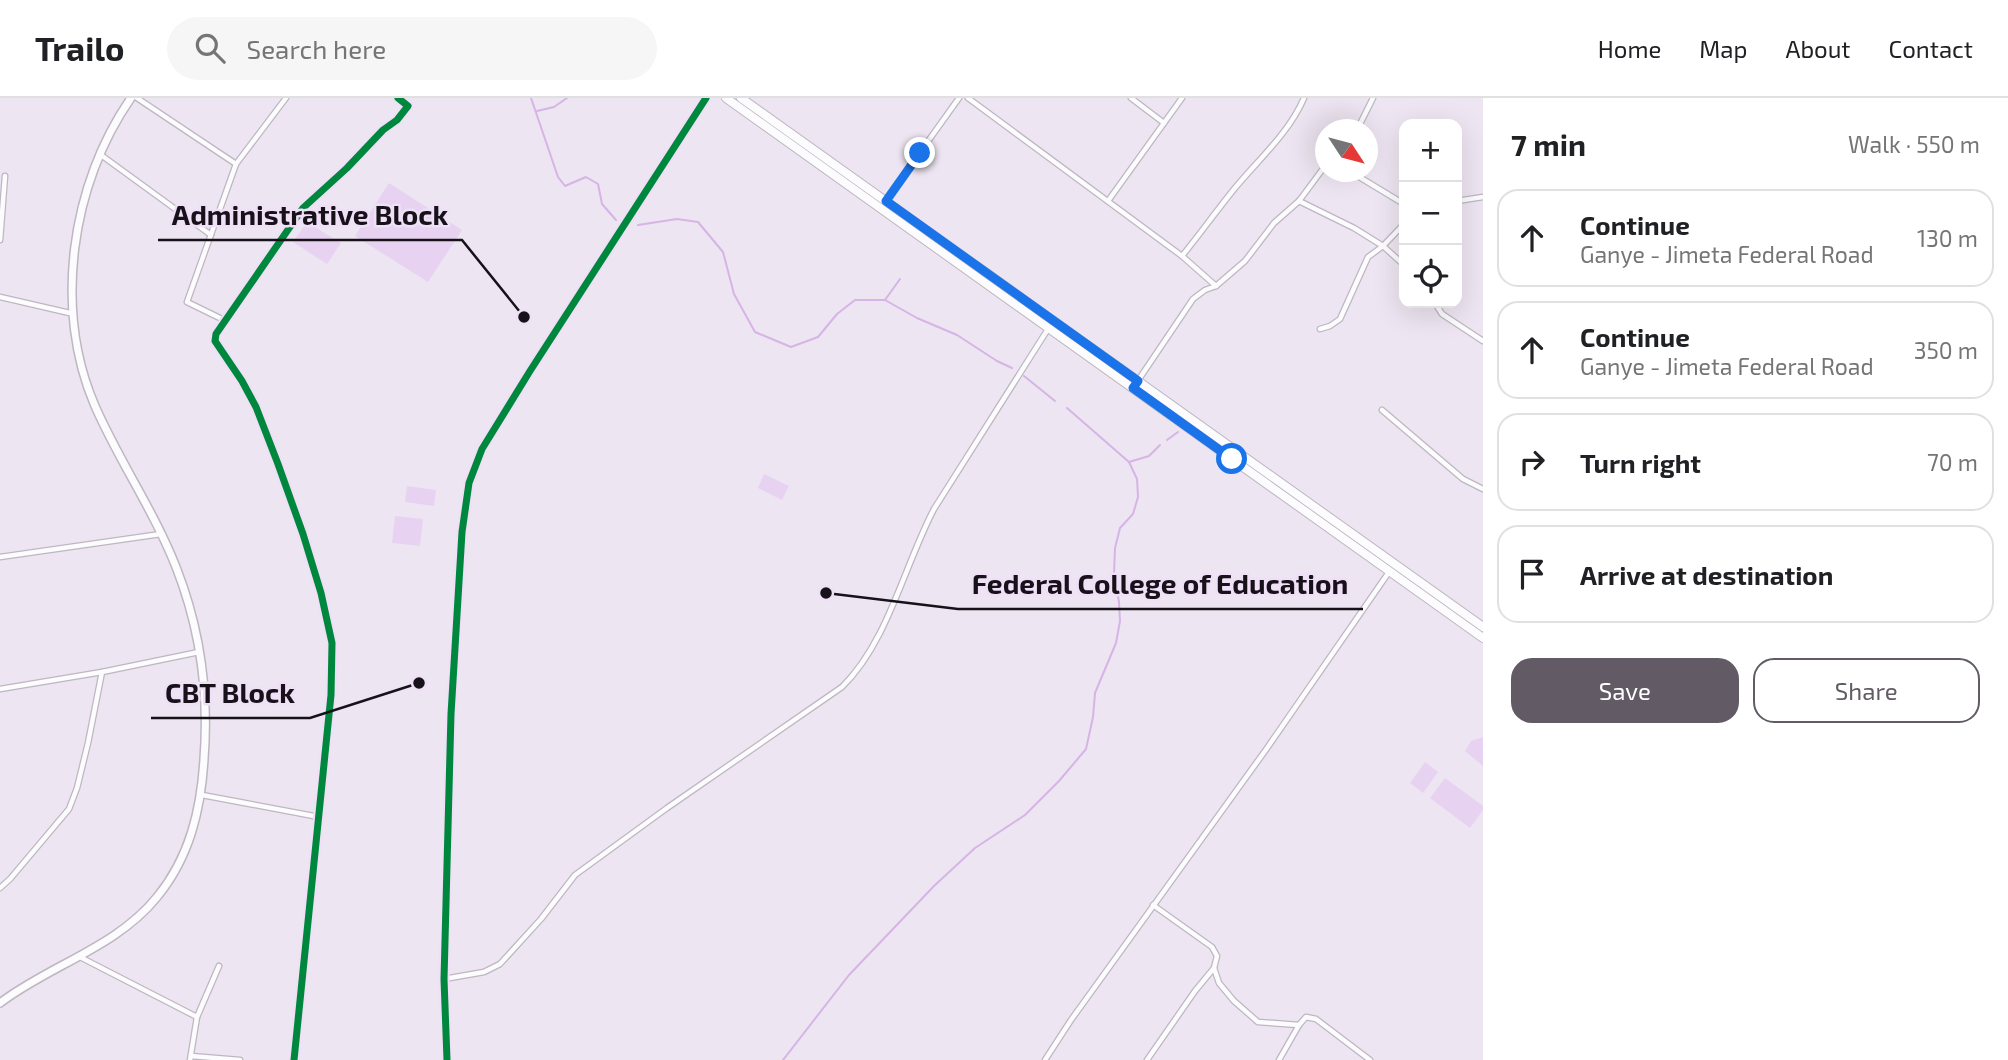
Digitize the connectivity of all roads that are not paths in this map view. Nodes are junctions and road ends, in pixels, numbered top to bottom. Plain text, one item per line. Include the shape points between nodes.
1 (131, 98) edge
2 (137, 98) edge
3 (286, 98) edge
4 (398, 98) edge
5 (706, 98) edge
6 (726, 98) edge
7 (741, 98) edge
8 (959, 98) edge
9 (968, 98) edge
10 (1130, 98) edge
11 (1182, 98) edge
12 (1304, 98) edge
13 (1373, 98) edge
14 (1362, 119) edge
15 (1164, 123) junction
16 (99, 153) junction
17 (236, 164) junction
18 (5, 176) dead end
19 (1315, 179) edge
20 (1368, 182) edge
21 (1483, 197) edge
22 (1462, 200) edge
23 (886, 201) junction
24 (1108, 201) junction
25 (1299, 201) junction
26 (1399, 201) edge
27 (1399, 229) edge
28 (211, 235) junction
29 (0, 240) edge
30 (1383, 246) junction
31 (1182, 256) junction
32 (1399, 260) edge
33 (1216, 286) junction
34 (0, 297) edge
35 (1438, 308) edge
36 (75, 314) junction
37 (226, 321) junction
38 (1048, 328) junction
39 (1320, 329) dead end
40 (1483, 341) edge
41 (1135, 385) junction
42 (1382, 410) dead end
43 (1483, 489) edge
44 (1336, 528) junction
45 (161, 534) junction
46 (0, 557) edge
47 (1390, 571) junction
48 (1482, 625) edge
49 (1483, 638) edge
50 (199, 652) junction
51 (102, 672) junction
52 (0, 689) edge
53 (202, 795) junction
54 (319, 817) junction
55 (0, 888) edge
56 (1153, 905) junction
57 (80, 956) junction
58 (219, 966) dead end
59 (1214, 968) junction
60 (444, 979) junction
61 (0, 1003) edge
62 (197, 1017) junction
63 (1299, 1025) junction
64 (190, 1058) edge
65 (240, 1060) edge
66 (293, 1060) edge
67 (447, 1060) edge
68 (1045, 1060) edge
69 (1147, 1060) edge
70 (1279, 1060) edge
71 (1370, 1060) edge

1 - 16 main road
2 - 17 street
3 - 17 street
4 - 37 street via 408,106 303,208
5 - 60 street via 482,449 469,483 451,715
6 - 38 main road
7 - 23 main road
8 - 23 street
9 - 24 street
10 - 15 street
11 - 15 street
12 - 31 street via 1293,120
13 - 14 street
15 - 24 street
16 - 28 street
16 - 36 main road via 78,225
17 - 28 street
18 - 29 street
19 - 25 street
20 - 26 street
21 - 22 street
23 - 41 main road
24 - 31 street
25 - 30 street
25 - 33 street
27 - 30 street
28 - 37 street via 187,302
30 - 32 street
30 - 39 street via 1368,257 1340,319
31 - 33 street
33 - 41 street via 1193,299
34 - 36 street
35 - 40 street
36 - 45 main road via 78,351 92,397
37 - 54 street via 215,341 242,381 278,464 321,593 332,643
38 - 41 main road
38 - 60 street via 934,509 885,622 858,671 842,687 575,875 500,964 484,972
41 - 44 main road
42 - 43 street via 1463,479
44 - 47 main road
44 - 48 main road
45 - 46 street
45 - 50 main road via 181,581
47 - 49 main road
47 - 56 street
50 - 51 street
50 - 53 main road via 205,724
51 - 52 street
51 - 55 street via 69,809
53 - 54 street
53 - 57 main road via 185,853 156,899 121,930
54 - 66 street
56 - 59 street via 1212,947 1217,956
56 - 68 street
57 - 61 main road
57 - 62 street
58 - 62 street
59 - 63 street via 1219,983 1258,1022
59 - 69 street
60 - 67 street
62 - 64 street
63 - 70 street
63 - 71 street via 1307,1017 1315,1019
64 - 65 street

